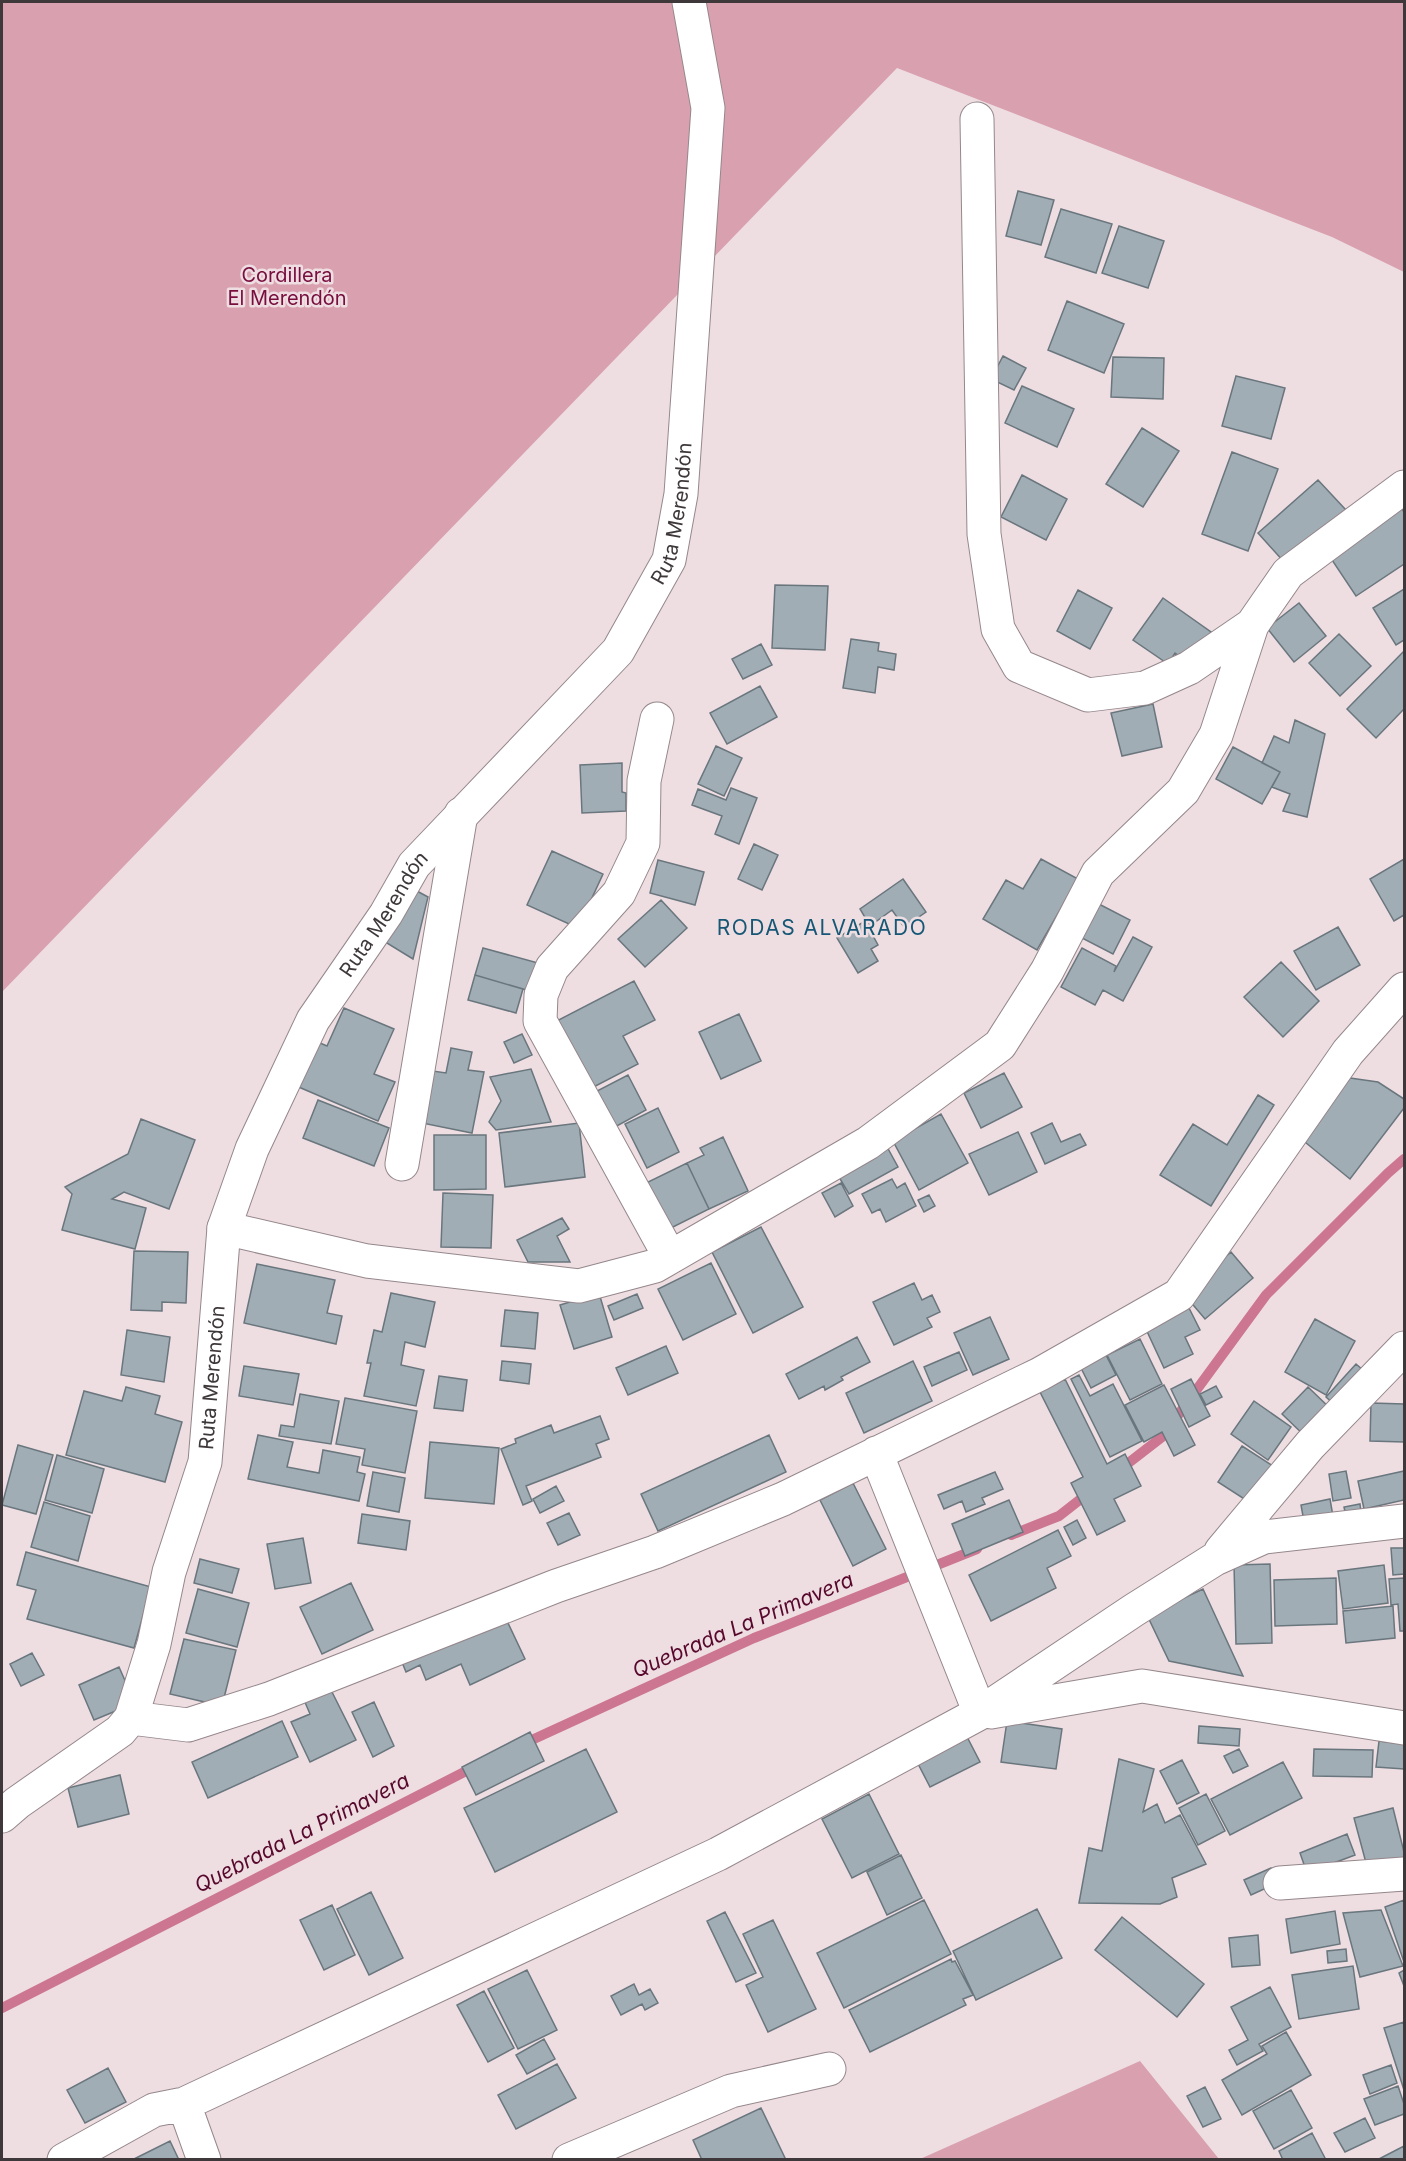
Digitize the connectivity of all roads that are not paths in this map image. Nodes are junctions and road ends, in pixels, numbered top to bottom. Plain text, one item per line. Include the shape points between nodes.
1 (689, 2) edge
2 (977, 119) dead end
3 (1404, 487) edge
4 (1252, 625) junction
5 (657, 719) dead end
6 (461, 814) junction
7 (1404, 989) edge
8 (402, 1164) dead end
9 (224, 1228) junction
10 (670, 1257) junction
11 (1404, 1348) edge
12 (876, 1453) junction
13 (1404, 1521) edge
14 (1215, 1559) junction
15 (980, 1713) junction
16 (131, 1718) junction
17 (1404, 1728) edge
18 (2, 1816) edge
19 (1404, 1875) edge
20 (1280, 1883) dead end
21 (829, 2069) dead end
22 (184, 2104) junction
23 (63, 2160) edge
24 (204, 2160) edge
25 (569, 2160) edge

1 - 6 street, Ruta Merendón via 708,108 681,494 669,560 618,651
2 - 4 street via 984,534 998,629 1019,666 1088,695 1145,688 1189,668
3 - 4 street via 1288,573
4 - 10 street via 1216,735 1183,791 1098,873 1047,971 1000,1045 868,1143
5 - 10 street via 644,781 643,843 619,893 552,968 541,995 540,1021
6 - 8 street
6 - 9 street, Ruta Merendón via 414,865 386,914 313,1020 252,1149
7 - 12 street via 1348,1052 1179,1295 1040,1374
9 - 10 street via 367,1261 579,1287 655,1266
9 - 16 street, Ruta Merendón via 205,1462 169,1572 154,1644
11 - 14 street via 1310,1445
12 - 15 street
12 - 16 street via 783,1498 655,1551 269,1699 188,1725
13 - 14 street via 1264,1537
14 - 15 street
15 - 17 street via 1142,1686
15 - 22 street via 718,1854
16 - 18 street, Ruta Merendón via 120,1731
19 - 20 street
21 - 25 street via 730,2091
22 - 23 street via 154,2110
22 - 24 street

